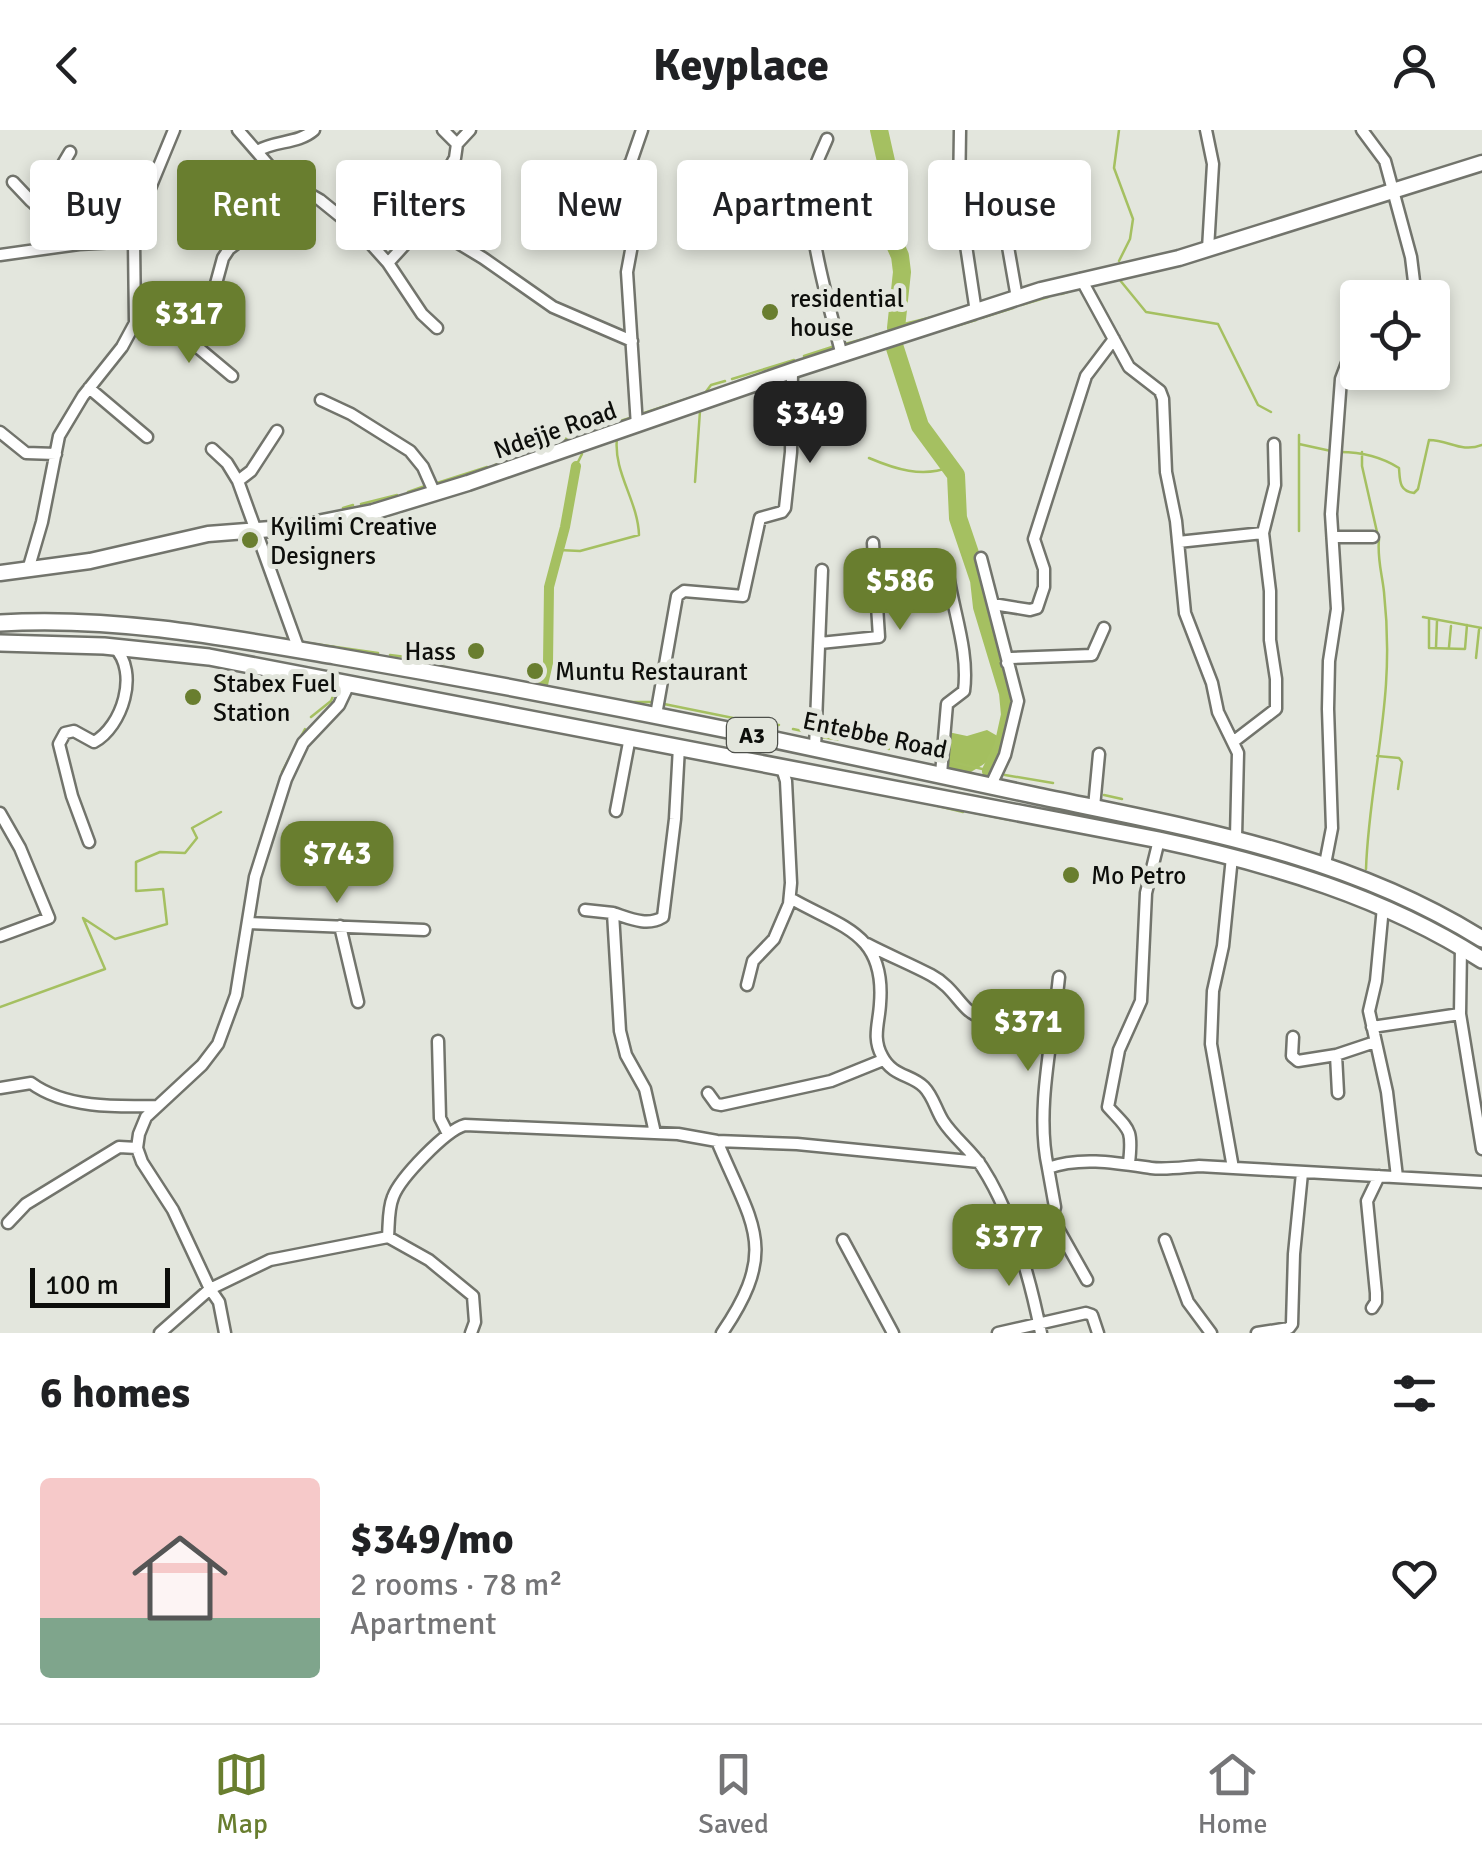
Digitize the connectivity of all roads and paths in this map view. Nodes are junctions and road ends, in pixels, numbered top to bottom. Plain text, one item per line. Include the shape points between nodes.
1 (238, 130) edge
2 (314, 130) edge
3 (444, 130) edge
4 (470, 130) edge
5 (642, 130) edge
6 (960, 130) edge
7 (1206, 130) edge
8 (1362, 130) edge
9 (170, 131) edge
10 (827, 139) dead end
11 (456, 144) junction
12 (257, 151) junction
13 (70, 152) dead end
14 (65, 160) edge
15 (265, 160) edge
16 (454, 160) edge
17 (1482, 163) edge
18 (157, 168) edge
19 (13, 182) dead end
20 (1392, 191) junction
21 (30, 200) edge
22 (316, 200) edge
23 (1208, 249) junction
24 (35, 250) edge
25 (134, 250) edge
26 (229, 250) edge
27 (400, 250) edge
28 (470, 250) edge
29 (1009, 250) edge
30 (0, 255) edge
31 (388, 263) junction
32 (1081, 278) junction
33 (1414, 280) edge
34 (1017, 298) junction
35 (976, 312) junction
36 (135, 323) junction
37 (171, 325) junction
38 (437, 328) dead end
39 (1114, 339) junction
40 (632, 341) junction
41 (842, 356) junction
42 (792, 370) junction
43 (232, 376) dead end
44 (89, 388) junction
45 (1340, 390) edge
46 (321, 400) dead end
47 (637, 426) junction
48 (276, 431) dead end
49 (0, 432) edge
50 (148, 437) dead end
51 (1274, 444) dead end
52 (212, 449) dead end
53 (56, 454) junction
54 (238, 481) junction
55 (435, 494) junction
56 (254, 530) junction
57 (1263, 533) junction
58 (1333, 537) junction
59 (1373, 537) dead end
60 (1178, 542) junction
61 (874, 543) dead end
62 (981, 558) dead end
63 (28, 570) junction
64 (822, 570) dead end
65 (0, 573) edge
66 (948, 575) dead end
67 (993, 604) junction
68 (0, 623) edge
69 (1104, 628) dead end
70 (0, 643) edge
71 (820, 643) junction
72 (114, 647) junction
73 (298, 650) junction
74 (1007, 663) junction
75 (345, 684) junction
76 (656, 716) junction
77 (630, 736) junction
78 (1233, 742) junction
79 (678, 746) junction
80 (815, 748) junction
81 (852, 754) junction
82 (1099, 754) dead end
83 (782, 768) junction
84 (941, 774) junction
85 (845, 779) junction
86 (991, 785) junction
87 (1094, 807) junction
88 (616, 811) dead end
89 (0, 813) edge
90 (1236, 836) junction
91 (1159, 840) junction
92 (89, 842) dead end
93 (1232, 857) junction
94 (1325, 864) junction
95 (790, 898) junction
96 (1383, 906) junction
97 (585, 910) dead end
98 (612, 913) junction
99 (248, 924) junction
100 (340, 926) junction
101 (424, 930) dead end
102 (0, 936) edge
103 (1482, 939) edge
104 (867, 944) junction
105 (1461, 947) junction
106 (1482, 960) edge
107 (1058, 977) dead end
108 (747, 985) dead end
109 (358, 1002) dead end
110 (1023, 1005) dead end
111 (1460, 1014) junction
112 (1372, 1027) junction
113 (1293, 1037) dead end
114 (438, 1041) dead end
115 (1375, 1042) junction
116 (1336, 1055) junction
117 (883, 1060) junction
118 (0, 1088) edge
119 (708, 1092) dead end
120 (1338, 1093) dead end
121 (156, 1106) junction
122 (654, 1133) junction
123 (448, 1134) junction
124 (717, 1141) junction
125 (137, 1148) junction
126 (1482, 1149) edge
127 (979, 1162) junction
128 (1129, 1163) junction
129 (1048, 1168) junction
130 (1233, 1168) junction
131 (1302, 1174) junction
132 (1378, 1176) junction
133 (1398, 1177) junction
134 (1482, 1182) edge
135 (1052, 1218) junction
136 (8, 1223) dead end
137 (1015, 1236) junction
138 (388, 1237) junction
139 (843, 1240) dead end
140 (1165, 1240) dead end
141 (1087, 1280) dead end
142 (210, 1289) junction
143 (1372, 1308) dead end
144 (1040, 1328) edge
145 (160, 1333) edge
146 (226, 1333) edge
147 (470, 1333) edge
148 (722, 1333) edge
149 (893, 1333) edge
150 (998, 1333) edge
151 (1098, 1333) edge
152 (1210, 1333) edge
153 (1257, 1333) edge

1 - 12 street
2 - 12 street
3 - 11 street
4 - 11 street
5 - 40 street via 631,162 597,209 632,245
6 - 35 street via 959,199
7 - 23 street via 1213,164
8 - 20 street via 1384,162
9 - 18 street
10 - 41 street via 814,171 812,205 817,262
11 - 16 street
12 - 15 street
13 - 14 street
17 - 20 street
19 - 21 street
20 - 23 street
20 - 33 street
22 - 31 street
23 - 32 street, Ndejje Road
24 - 30 street
25 - 36 street
26 - 37 street via 214,291
27 - 31 street
28 - 40 street via 554,307
29 - 34 street
31 - 38 street
32 - 34 street, Ndejje Road
32 - 39 street
34 - 35 street, Ndejje Road
35 - 41 street, Ndejje Road
36 - 37 street
36 - 44 street
37 - 43 street
39 - 60 street via 1129,367 1163,399
39 - 67 street via 1086,376 1034,539 1044,569 1037,608
40 - 47 street
41 - 42 street, Ndejje Road
42 - 47 street, Ndejje Road
42 - 76 street via 785,508 760,518 744,596 677,596
44 - 50 street
44 - 53 street via 59,436
45 - 58 street
46 - 55 street via 410,451
47 - 55 street, Ndejje Road
48 - 54 street via 252,471
49 - 53 street via 26,453
51 - 57 street via 1274,485
52 - 54 street
53 - 63 street
54 - 56 street
55 - 56 street, Ndejje Road via 316,523
56 - 63 street, Ndejje Road
56 - 73 street
57 - 60 street
57 - 78 street via 1276,709
58 - 59 street
58 - 94 street via 1332,828
60 - 78 street via 1185,613
61 - 71 street via 880,637
62 - 67 street
63 - 65 street, Ndejje Road
64 - 71 street
66 - 84 street via 966,680 948,704
67 - 74 street
68 - 73 main road, Entebbe Road / A3 via 126,626
69 - 74 street via 1092,655
70 - 72 main road, Entebbe Road / A3
71 - 80 street
72 - 75 main road, Entebbe Road / A3 via 209,657
72 - 92 street via 126,688 111,731 94,742 65,733 59,744
73 - 76 main road, Entebbe Road / A3
74 - 86 street via 1018,701
75 - 77 main road, Entebbe Road / A3
75 - 99 street via 344,698 291,766 255,877
76 - 80 main road, Entebbe Road / A3
77 - 79 main road, Entebbe Road / A3
77 - 88 street
78 - 90 street
79 - 83 main road, Entebbe Road / A3
79 - 98 street via 664,917 640,922
80 - 81 main road, Entebbe Road / A3
81 - 84 main road, Entebbe Road / A3
81 - 85 main road
82 - 87 street
83 - 85 main road, Entebbe Road / A3
83 - 95 street
84 - 86 main road, Entebbe Road / A3
85 - 91 main road, Entebbe Road / A3
86 - 87 main road, Entebbe Road / A3
87 - 90 main road, Entebbe Road / A3
89 - 102 street via 49,918
90 - 94 main road, Entebbe Road / A3
91 - 93 main road, Entebbe Road / A3
91 - 128 street via 1146,892 1141,1001 1120,1050 1108,1107 1130,1132
93 - 96 main road, Entebbe Road / A3
93 - 130 street via 1211,1044
94 - 103 main road, Entebbe Road / A3
95 - 104 street via 850,928
95 - 108 street via 774,940 753,960
96 - 105 main road, Entebbe Road / A3
96 - 112 street
97 - 98 street
98 - 122 street via 620,1031 642,1078
99 - 100 street
99 - 121 street via 236,995 218,1044
100 - 101 street
100 - 109 street
104 - 110 street via 934,976 973,1015 1006,1014
104 - 117 street via 877,968 876,1044
105 - 106 main road, Entebbe Road / A3
105 - 111 street
107 - 129 street via 1044,1117
111 - 112 street
111 - 126 street
112 - 115 street
113 - 116 street via 1294,1059
114 - 123 street via 440,1118
115 - 116 street
115 - 133 street
116 - 120 street
117 - 119 street via 831,1081 721,1106
117 - 127 street via 923,1086 943,1122
118 - 121 street via 31,1083 51,1096
121 - 125 street
122 - 123 street via 479,1125
122 - 124 street
123 - 138 street via 394,1195
124 - 127 street
124 - 148 street via 751,1217 757,1252
125 - 136 street via 119,1148 26,1204
125 - 142 street
127 - 137 street
128 - 129 street
128 - 130 street
129 - 135 street
130 - 131 street
131 - 132 street
131 - 153 street via 1292,1324
132 - 133 street
132 - 143 street via 1367,1201
133 - 134 street
135 - 137 street
135 - 141 street
137 - 144 street
138 - 142 street via 270,1260
138 - 147 street via 473,1296
139 - 149 street
140 - 152 street via 1188,1302
142 - 145 street
142 - 146 street
144 - 150 street
144 - 151 street via 1089,1313

